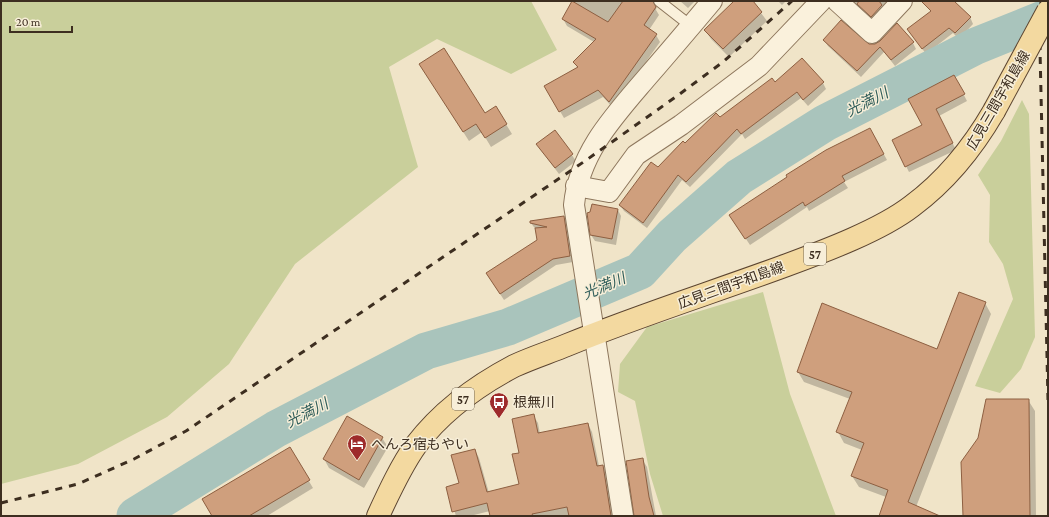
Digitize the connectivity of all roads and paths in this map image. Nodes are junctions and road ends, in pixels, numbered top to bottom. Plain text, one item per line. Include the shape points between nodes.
1 (659, 1) edge
2 (712, 1) edge
3 (821, 1) edge
4 (836, 1) edge
5 (902, 1) edge
6 (1048, 11) edge
7 (691, 26) junction
8 (576, 186) junction
9 (594, 334) junction
10 (378, 516) edge
11 (623, 516) edge

1 - 7 lane
2 - 7 street
3 - 8 street via 758,66 681,125 636,155 609,192
4 - 5 street via 872,33
6 - 9 main road, 広見三間宇和島線 / 57, bridge via 978,140 961,161 911,207 872,230 813,255
7 - 8 street via 601,133 585,161
8 - 9 street via 574,205
9 - 10 main road, 広見三間宇和島線 / 57 via 515,366 489,380 460,401 416,445
9 - 11 street

